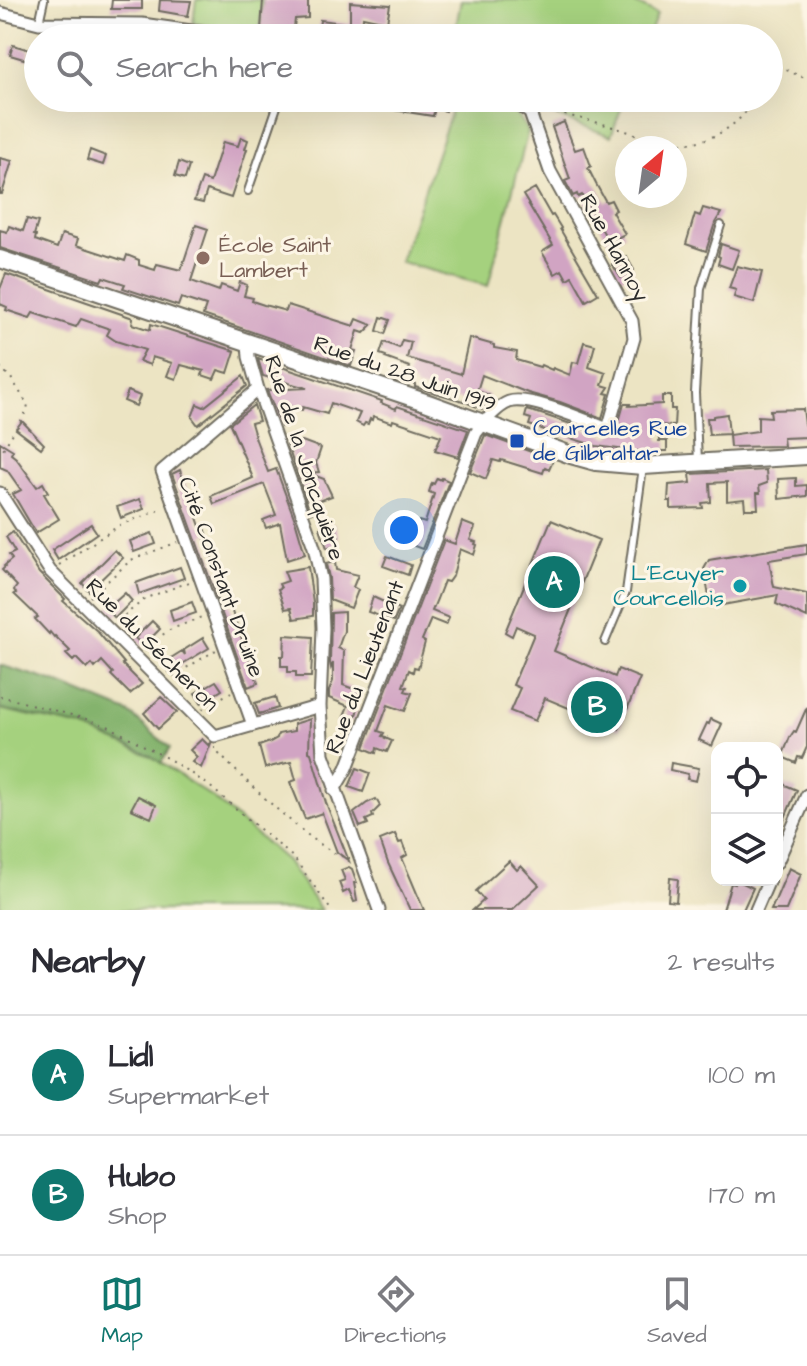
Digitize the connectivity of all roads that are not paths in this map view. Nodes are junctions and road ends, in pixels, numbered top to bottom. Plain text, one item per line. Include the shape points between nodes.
1 (44, 0) edge
2 (0, 13) edge
3 (39, 23) junction
4 (142, 24) edge
5 (275, 112) edge
6 (528, 112) edge
7 (248, 191) dead end
8 (721, 225) dead end
9 (0, 259) edge
10 (248, 343) junction
11 (258, 389) junction
12 (484, 424) junction
13 (807, 456) edge
14 (698, 461) junction
15 (643, 466) junction
16 (0, 493) edge
17 (605, 642) dead end
18 (320, 706) junction
19 (253, 725) junction
20 (334, 790) junction
21 (807, 795) edge
22 (783, 849) edge
23 (766, 886) edge
24 (379, 910) edge
25 (756, 910) edge

1 - 3 lane
2 - 3 street
3 - 4 street
5 - 7 lane
6 - 12 street, Rue Hannoy via 550,171 632,321 634,338 608,429 526,400 508,402
8 - 14 lane via 701,288 695,393
9 - 10 main road, Rue du 28 Juin 1919
10 - 11 street, Rue de la Joncquière
10 - 12 main road, Rue du 28 Juin 1919
11 - 18 street, Rue de la Joncquière via 321,579
11 - 19 street, Cité Constant Druine via 162,471
12 - 15 main road, Rue du 28 Juin 1919 via 596,462
12 - 20 street, Rue du Lieutenant
13 - 14 main road, Rue du 28 Juin 1919
14 - 15 main road, Rue du 28 Juin 1919
15 - 17 lane via 626,592
16 - 19 street, Rue du Sécheron via 50,571 215,736
18 - 19 street, Rue du Sécheron
18 - 20 street, Rue de la Joncquière via 323,754
20 - 24 street, Rue de la Joncquière
21 - 22 street
23 - 25 street

